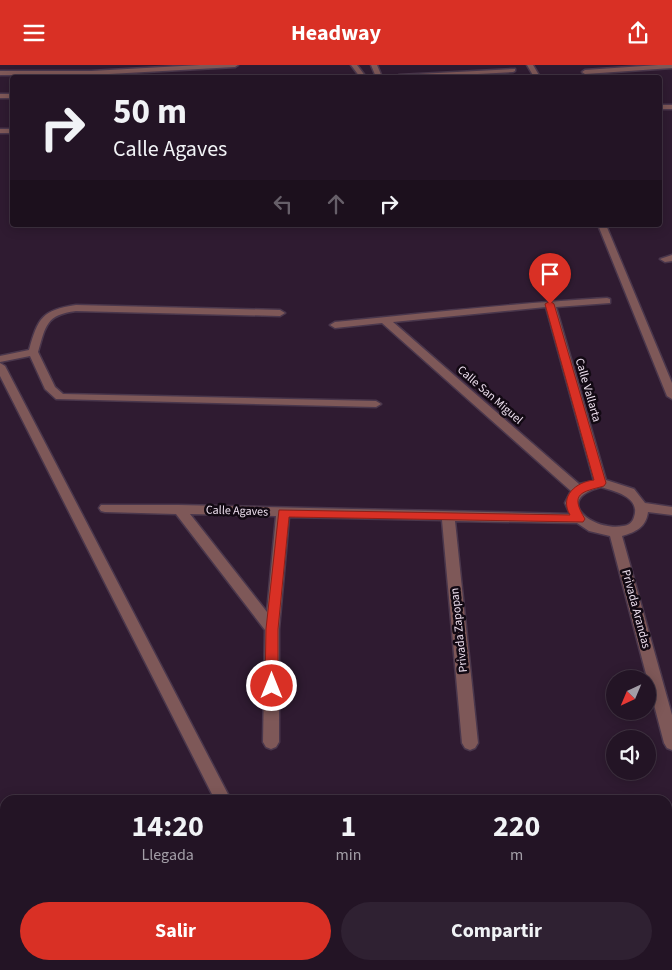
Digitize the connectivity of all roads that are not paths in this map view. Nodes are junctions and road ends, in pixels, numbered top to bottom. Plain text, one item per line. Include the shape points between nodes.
1 (71, 65) edge
2 (234, 65) edge
3 (645, 66) edge
4 (661, 66) edge
5 (672, 66) edge
6 (513, 71) dead end
7 (585, 72) dead end
8 (0, 73) edge
9 (70, 73) junction
10 (91, 75) edge
11 (437, 75) edge
12 (603, 227) edge
13 (607, 301) dead end
14 (550, 304) junction
15 (280, 313) dead end
16 (384, 320) junction
17 (335, 325) dead end
18 (33, 352) junction
19 (0, 359) edge
20 (0, 366) edge
21 (672, 396) edge
22 (376, 404) dead end
23 (601, 483) junction
24 (578, 490) junction
25 (642, 507) junction
26 (106, 508) dead end
27 (179, 509) junction
28 (672, 511) edge
29 (283, 513) junction
30 (448, 517) junction
31 (579, 519) junction
32 (615, 532) junction
33 (272, 629) junction
34 (271, 742) dead end
35 (470, 743) dead end
36 (672, 743) edge
37 (220, 795) edge

1 - 9 street
2 - 10 street
3 - 4 street
3 - 7 street
4 - 5 street
6 - 11 street
8 - 9 street
9 - 10 street
12 - 21 street
13 - 14 street
14 - 16 street
14 - 23 street, Calle Vallarta
15 - 18 street via 76,308 56,311 43,321
16 - 17 street
16 - 24 street, Calle San Miguel
18 - 19 street
18 - 22 street via 50,389 60,397
20 - 37 street
23 - 24 street
23 - 25 street via 634,495
24 - 31 street via 571,504
25 - 28 street
25 - 32 street via 642,517 637,525
26 - 27 street, Calle Agaves
27 - 29 street, Calle Agaves
27 - 33 street
29 - 30 street, Calle Agaves
29 - 33 street
30 - 31 street, Calle Agaves
30 - 35 street, Privada Zapopan
31 - 32 street via 602,531
32 - 36 street, Privada Arandas
33 - 34 street

